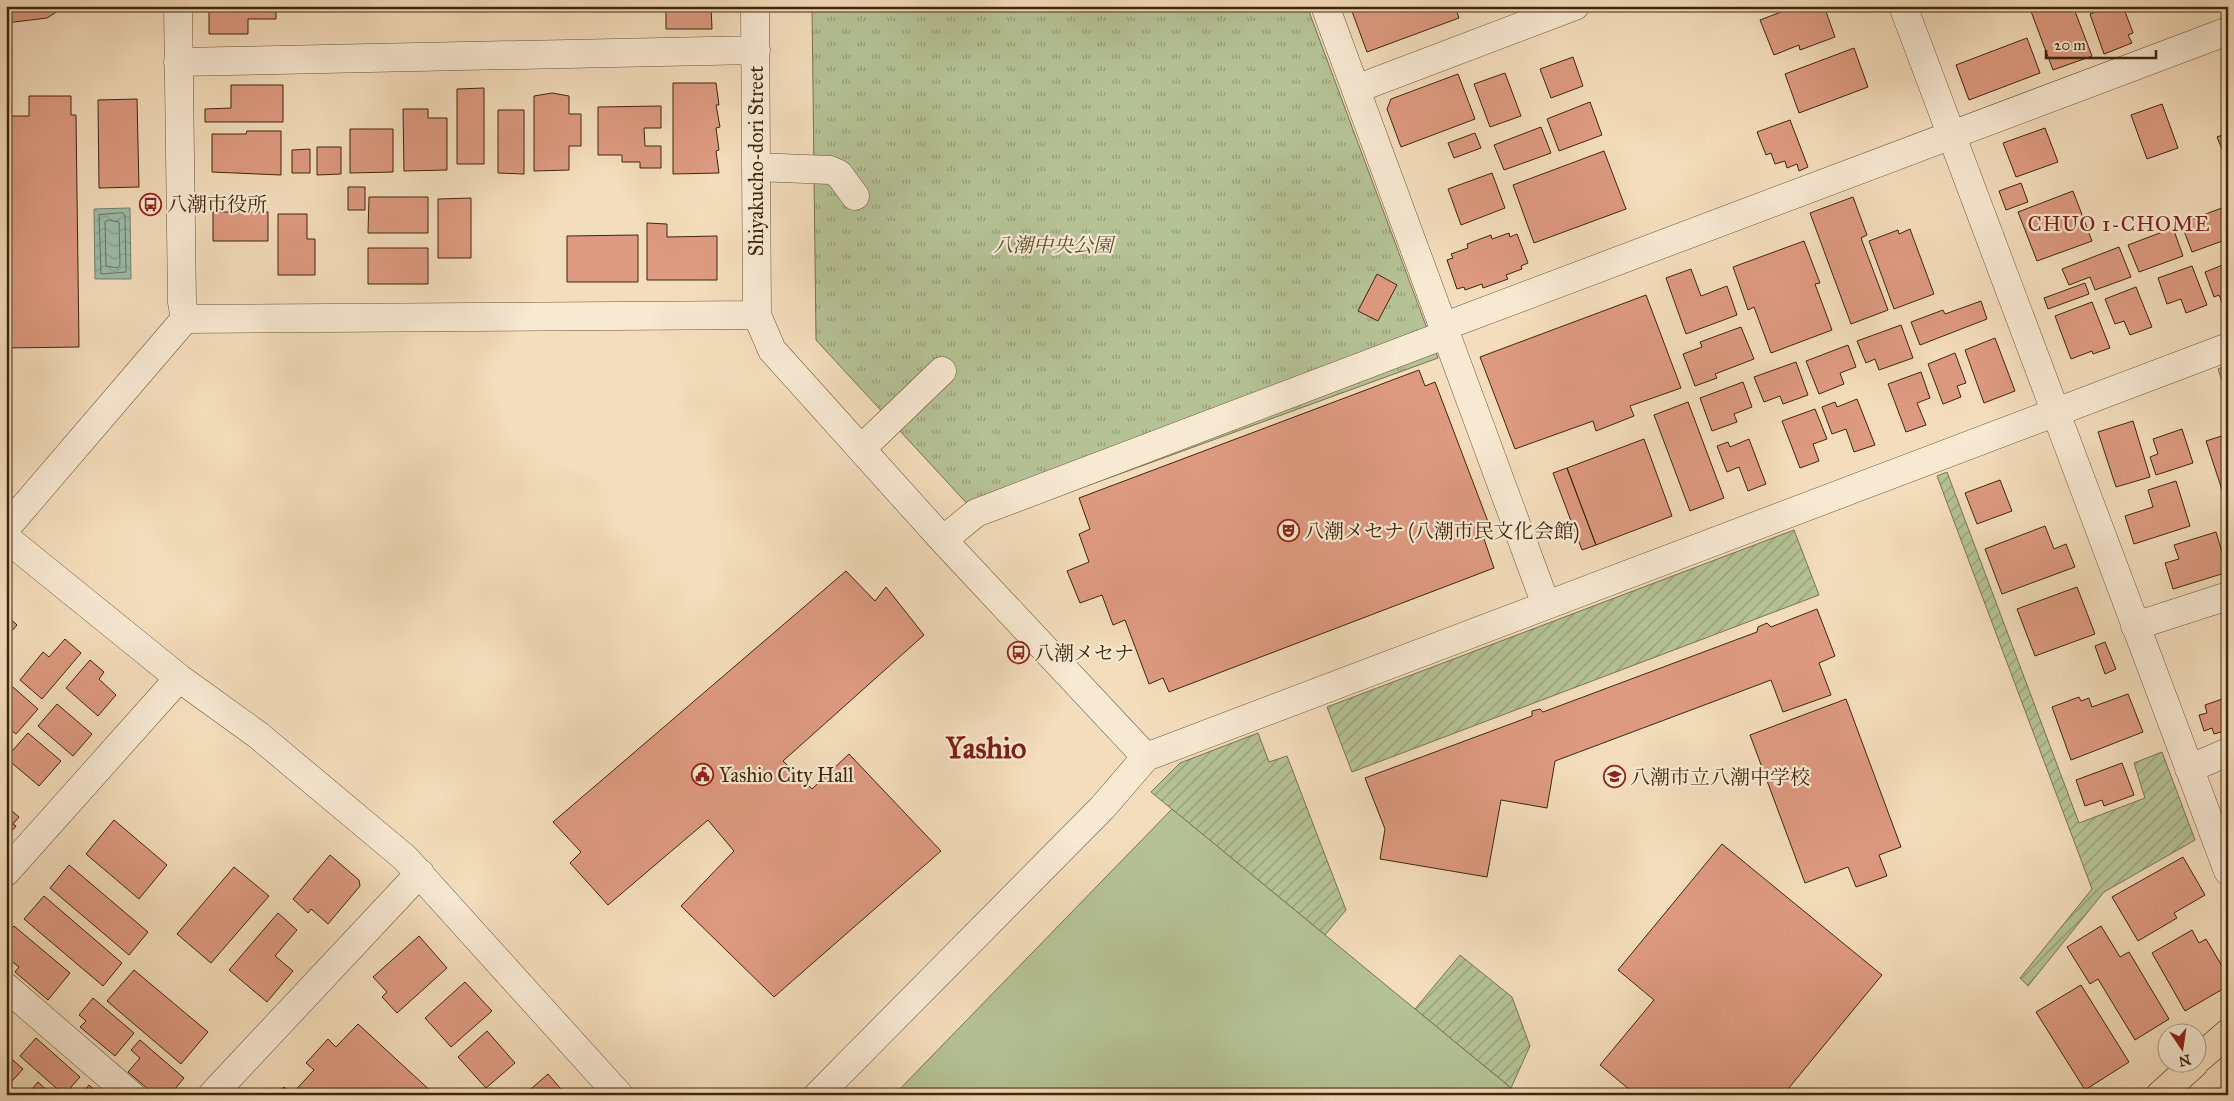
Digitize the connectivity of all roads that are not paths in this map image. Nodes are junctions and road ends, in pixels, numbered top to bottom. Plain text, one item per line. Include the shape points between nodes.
1 (178, 6) edge
2 (755, 6) edge
3 (1325, 6) edge
4 (1575, 6) edge
5 (1903, 6) edge
6 (2228, 31) edge
7 (756, 50) junction
8 (178, 62) junction
9 (1356, 89) junction
10 (1952, 136) junction
11 (756, 168) junction
12 (856, 196) dead end
13 (757, 315) junction
14 (185, 319) junction
15 (1446, 330) junction
16 (2228, 347) edge
17 (942, 371) dead end
18 (2057, 412) junction
19 (861, 449) junction
20 (6, 528) edge
21 (6, 538) edge
22 (944, 540) junction
23 (2228, 596) edge
24 (1546, 605) junction
25 (2135, 626) junction
26 (179, 678) junction
27 (2228, 752) edge
28 (1146, 757) junction
29 (2189, 769) junction
30 (2228, 871) edge
31 (6, 872) edge
32 (420, 872) junction
33 (6, 987) edge
34 (2228, 1033) edge
35 (2206, 1052) edge
36 (2182, 1074) edge
37 (131, 1095) edge
38 (212, 1095) edge
39 (619, 1095) edge
40 (818, 1095) edge
41 (2160, 1095) edge

1 - 8 street
2 - 7 street, Shiyakucho-dori Street
3 - 9 street
4 - 9 street
5 - 10 street
6 - 10 street
7 - 8 street
7 - 11 street, Shiyakucho-dori Street
8 - 14 street via 182,302
9 - 15 street
10 - 15 street
10 - 18 street
11 - 12 street via 830,170 839,174
11 - 13 street, Shiyakucho-dori Street
13 - 14 street
13 - 19 street via 772,350
14 - 20 street
15 - 22 street via 976,513
15 - 24 street
16 - 18 street
17 - 19 street
18 - 24 street
18 - 25 street
19 - 22 street
21 - 26 street
22 - 28 street
23 - 25 street
24 - 28 street
25 - 29 street
26 - 31 street
26 - 32 street via 258,735
27 - 29 street
28 - 40 street via 1102,808
29 - 30 street
32 - 38 street
32 - 39 street
33 - 37 street
34 - 35 main road
36 - 41 main road

